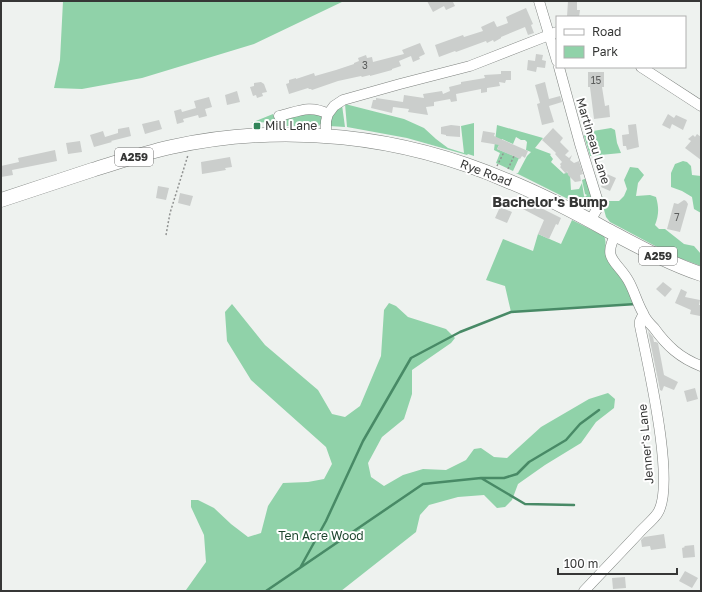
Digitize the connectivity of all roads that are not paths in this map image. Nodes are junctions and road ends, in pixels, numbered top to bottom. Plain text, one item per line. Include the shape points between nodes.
1 (539, 1) edge
2 (553, 33) edge
3 (556, 54) edge
4 (559, 68) edge
5 (643, 68) edge
6 (701, 106) edge
7 (328, 114) junction
8 (279, 116) dead end
9 (326, 135) junction
10 (1, 200) edge
11 (590, 220) junction
12 (616, 234) junction
13 (701, 274) edge
14 (643, 315) junction
15 (701, 366) edge
16 (584, 591) edge

1 - 2 street
2 - 3 street
2 - 7 street via 470,66 339,102
4 - 11 street, Martineau Lane via 598,202
5 - 6 street
7 - 8 street via 311,108
7 - 9 street
9 - 10 highway, Rye Road / A259 via 235,136 188,144 129,158
9 - 11 highway, Rye Road / A259 via 395,145 452,160 511,182
11 - 12 highway, Rye Road / A259
12 - 13 highway, Rye Road / A259 via 664,259
12 - 14 street via 610,245 610,256 628,280
14 - 15 street via 668,346
14 - 16 street, Jenner's Lane via 640,326 661,436 663,495 658,513

